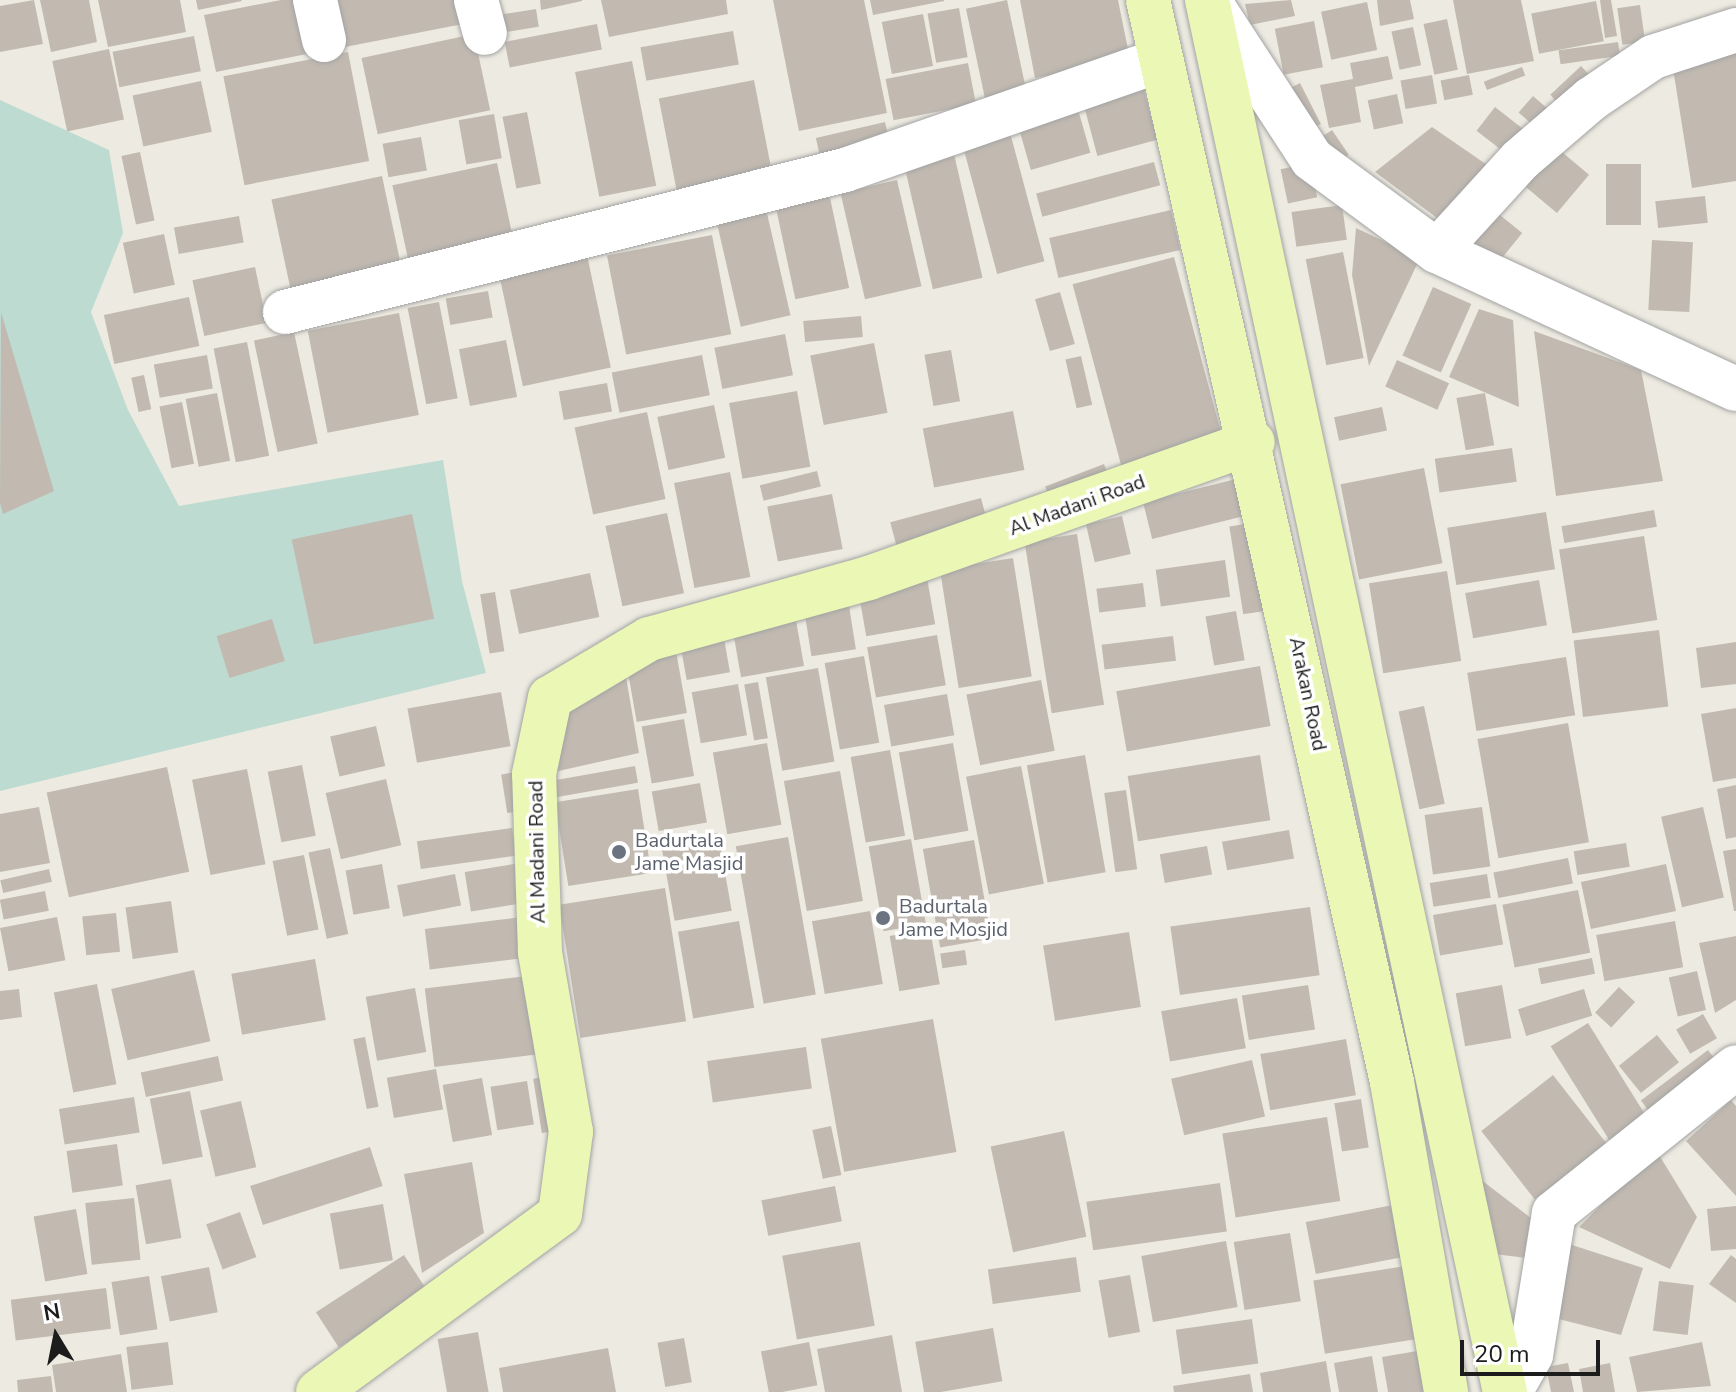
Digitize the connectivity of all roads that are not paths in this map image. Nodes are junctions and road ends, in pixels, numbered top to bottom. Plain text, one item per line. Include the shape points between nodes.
1 (1148, 0) edge
2 (1208, 0) edge
3 (1736, 30) edge
4 (1160, 60) junction
5 (1437, 251) junction
6 (285, 312) dead end
7 (1736, 389) edge
8 (1253, 442) junction
9 (1736, 1067) edge
10 (318, 1392) edge
11 (1446, 1392) edge
12 (1508, 1392) edge

1 - 4 main road, Arakan Road
2 - 5 street via 1312,159
2 - 12 main road
3 - 5 street via 1653,57 1591,99 1520,160
4 - 6 street via 845,170
4 - 8 main road, Arakan Road
5 - 7 street
8 - 10 main road, Al Madani Road via 869,578 649,639 550,698 534,774 540,952 571,1132 560,1214
8 - 11 main road, Arakan Road via 1392,1082
9 - 12 street via 1554,1213 1531,1355

